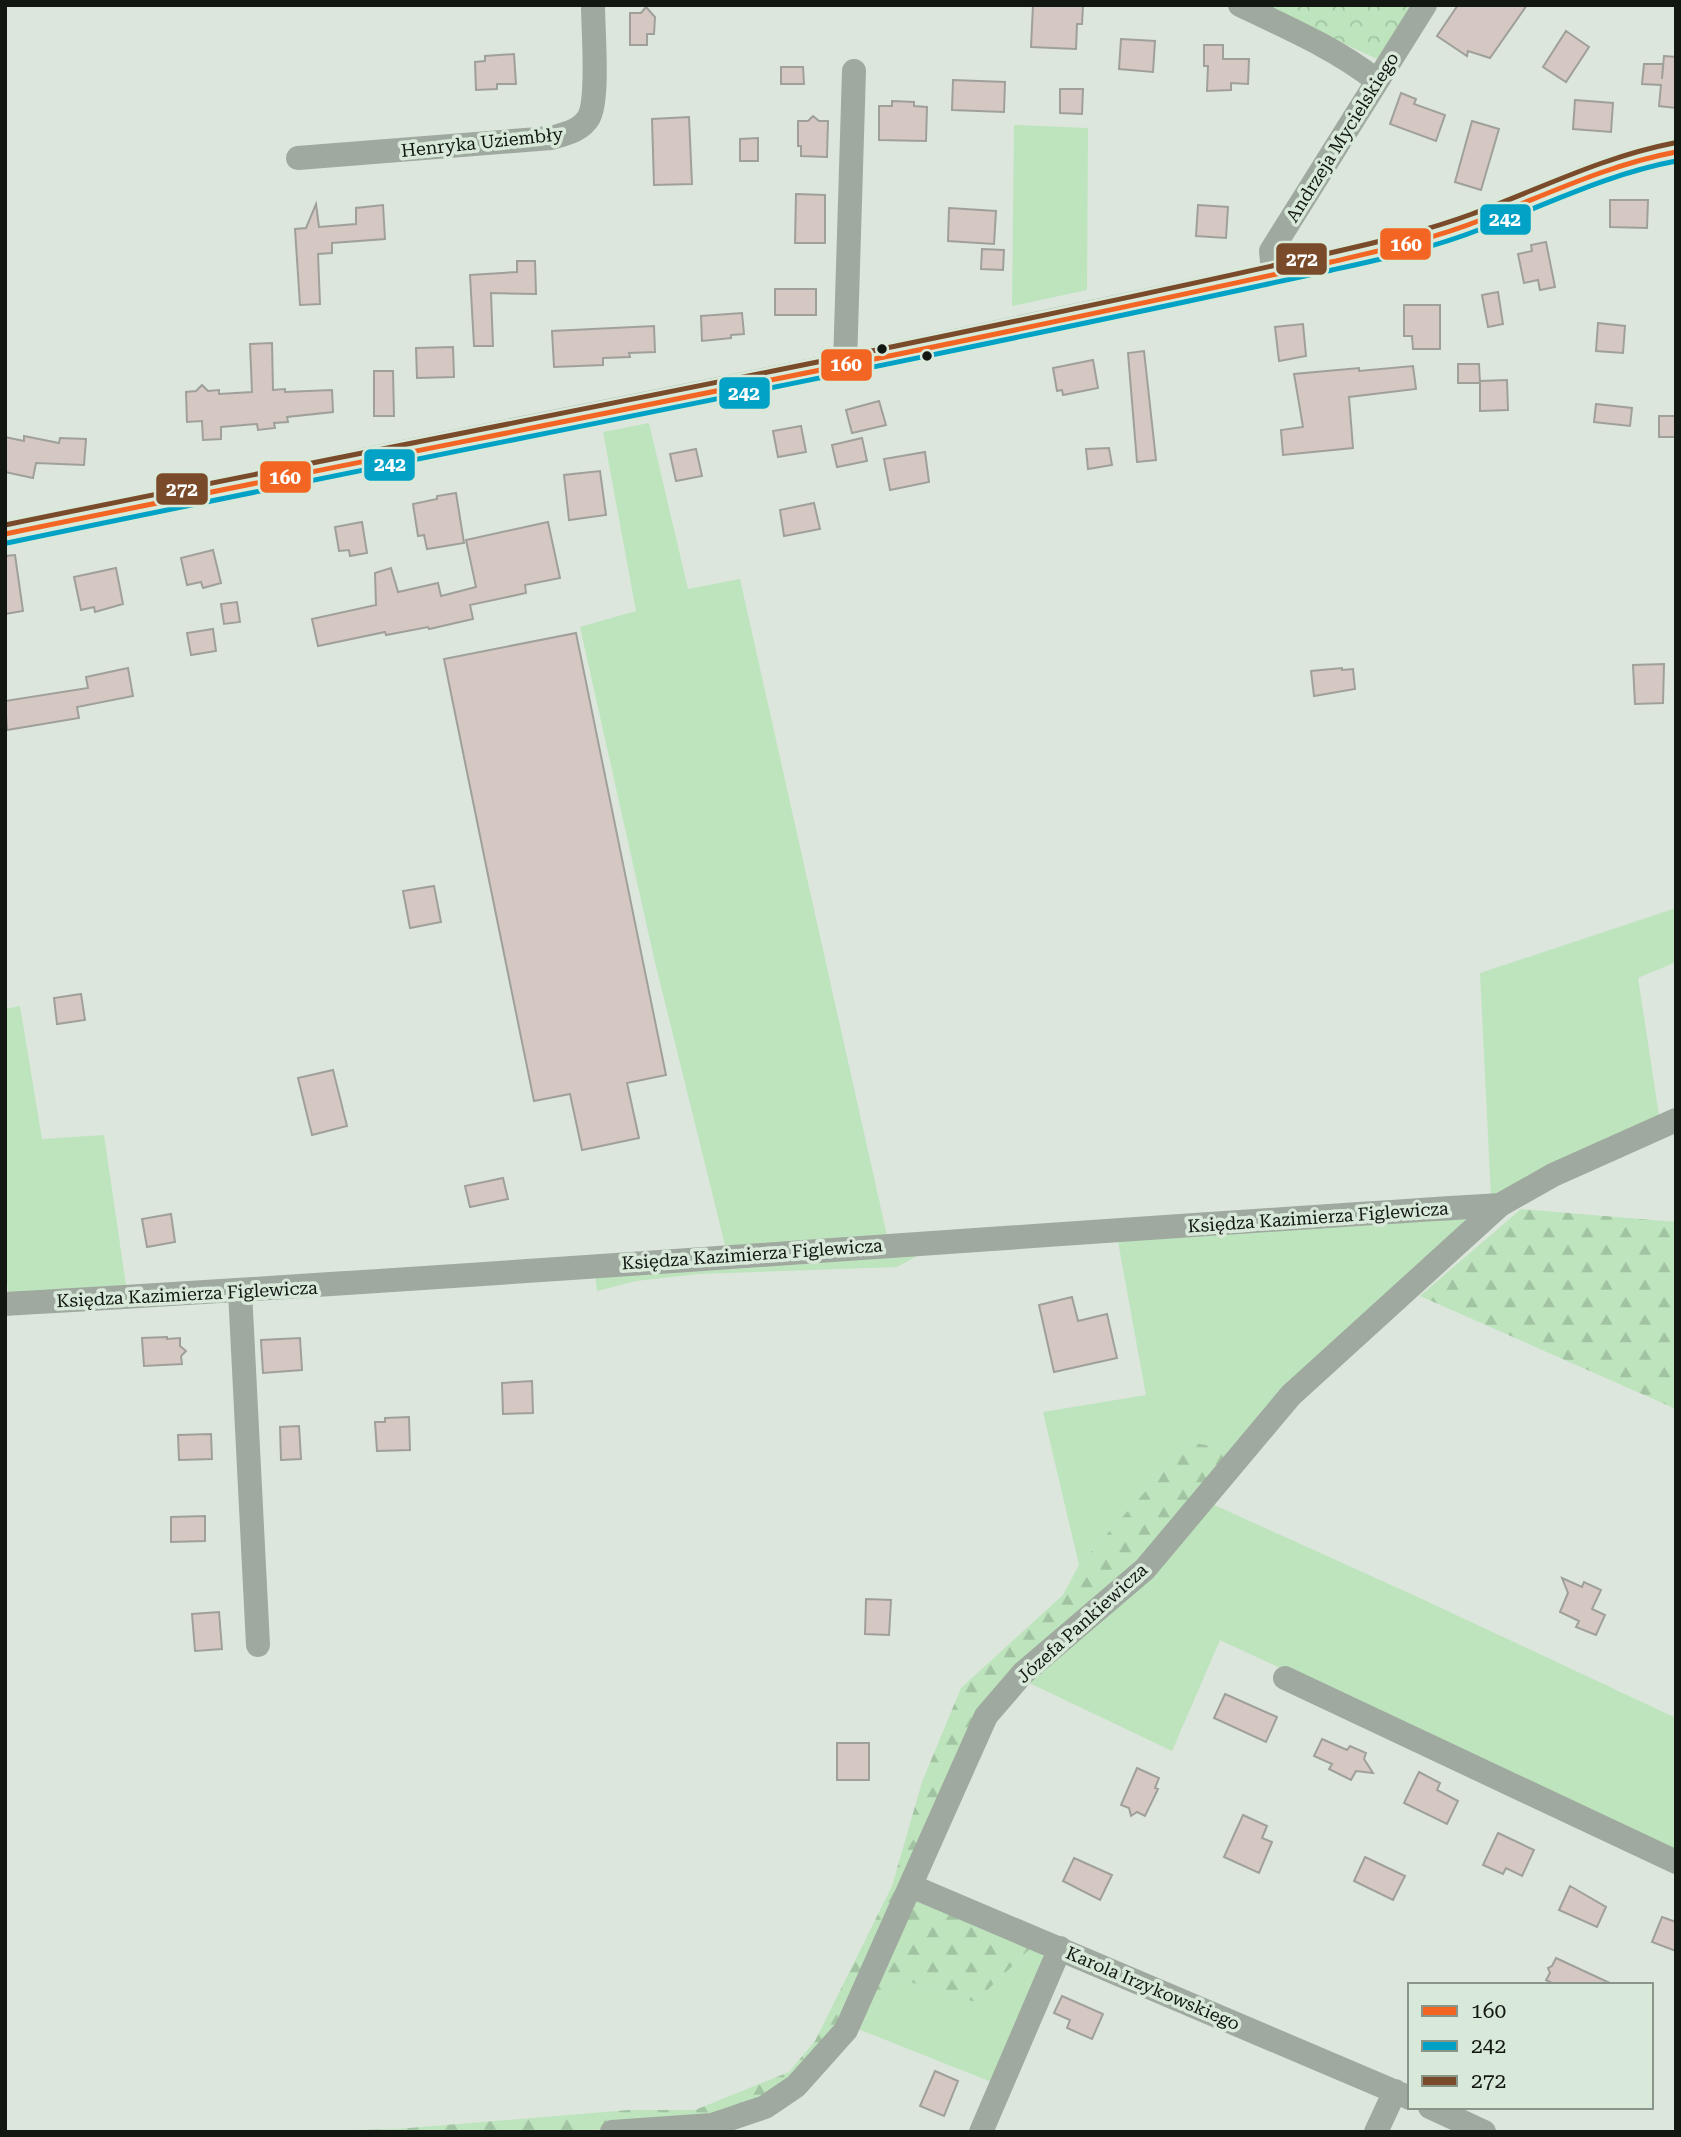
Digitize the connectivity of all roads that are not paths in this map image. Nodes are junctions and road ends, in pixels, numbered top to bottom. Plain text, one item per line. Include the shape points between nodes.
1 (593, 5) edge
2 (1240, 5) edge
3 (1424, 5) edge
4 (854, 71) dead end
5 (1377, 80) junction
6 (1676, 152) edge
7 (298, 158) dead end
8 (1273, 273) junction
9 (845, 364) junction
10 (5, 534) edge
11 (1676, 1120) edge
12 (1500, 1205) junction
13 (240, 1291) junction
14 (5, 1304) edge
15 (258, 1645) dead end
16 (1285, 1678) dead end
17 (1676, 1862) edge
18 (911, 1886) junction
19 (1060, 1948) junction
20 (1402, 2094) edge
21 (1434, 2109) edge
22 (713, 2128) edge
23 (612, 2132) edge
24 (981, 2132) edge
25 (1376, 2132) edge
26 (1484, 2132) edge

1 - 7 street, Henryka Uziembły via 593,97 589,118 573,132 551,138
2 - 5 street via 1322,44
3 - 5 street, Andrzeja Mycielskiego
4 - 9 street
5 - 8 street, Andrzeja Mycielskiego via 1271,251
6 - 8 street via 1608,168 1476,222 1418,240
8 - 9 street
9 - 10 street
11 - 12 street, Józefa Pankiewicza via 1553,1175
12 - 13 street, Księdza Kazimierza Figlewicza
12 - 18 street, Józefa Pankiewicza via 1291,1395 1145,1569 1023,1672 986,1716
13 - 14 street, Księdza Kazimierza Figlewicza
13 - 15 street
16 - 17 street
18 - 19 street, Karola Irzykowskiego
18 - 22 street, Józefa Pankiewicza via 846,2030 796,2086 765,2107
19 - 20 street, Karola Irzykowskiego
19 - 24 street
20 - 25 street, Karola Irzykowskiego
21 - 26 street
22 - 23 street, Józefa Pankiewicza

